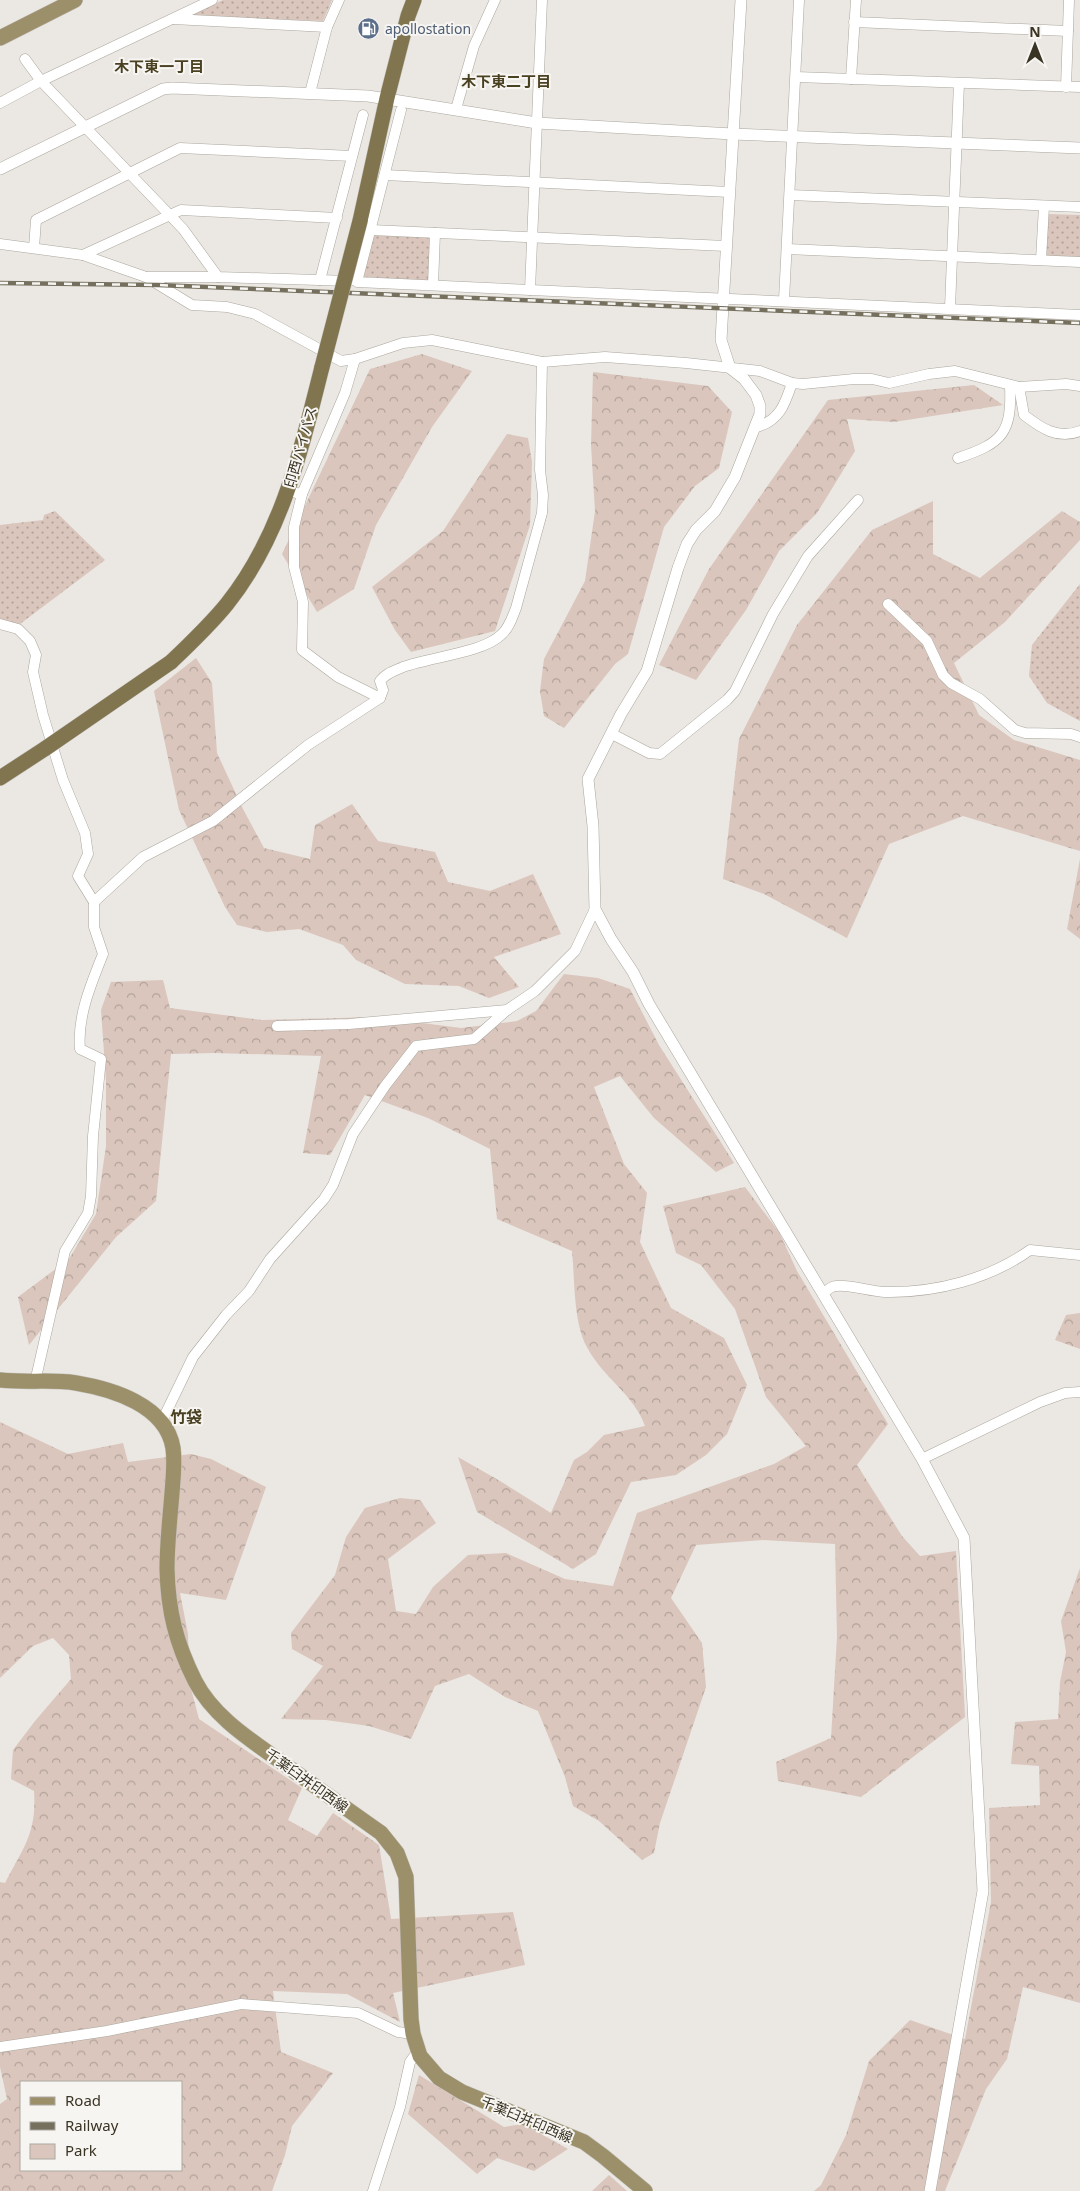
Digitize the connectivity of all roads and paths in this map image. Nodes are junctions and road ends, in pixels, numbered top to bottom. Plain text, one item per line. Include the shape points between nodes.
1 (75, 0) edge
2 (212, 0) edge
3 (338, 0) edge
4 (414, 0) edge
5 (495, 0) edge
6 (542, 0) edge
7 (741, 0) edge
8 (799, 0) edge
9 (856, 0) edge
10 (1069, 0) edge
11 (172, 19) junction
12 (854, 22) junction
13 (327, 27) junction
14 (1068, 31) junction
15 (0, 38) edge
16 (25, 59) dead end
17 (796, 76) junction
18 (851, 78) junction
19 (41, 81) junction
20 (959, 83) junction
21 (1066, 87) junction
22 (1080, 87) edge
23 (310, 93) junction
24 (387, 98) junction
25 (0, 104) edge
26 (456, 109) junction
27 (401, 110) dead end
28 (363, 115) dead end
29 (537, 123) junction
30 (86, 128) junction
31 (733, 134) junction
32 (793, 136) junction
33 (957, 142) junction
34 (1080, 148) edge
35 (352, 156) junction
36 (0, 169) edge
37 (130, 173) junction
38 (385, 175) junction
39 (534, 182) junction
40 (729, 192) junction
41 (790, 195) junction
42 (954, 202) junction
43 (1044, 206) junction
44 (1080, 207) edge
45 (167, 215) junction
46 (336, 218) junction
47 (366, 226) junction
48 (436, 233) junction
49 (531, 237) junction
50 (0, 244) edge
51 (726, 246) junction
52 (34, 248) junction
53 (787, 249) junction
54 (83, 255) junction
55 (952, 256) junction
56 (1041, 260) junction
57 (1080, 262) edge
58 (146, 277) junction
59 (218, 277) junction
60 (320, 280) junction
61 (357, 282) junction
62 (433, 286) junction
63 (530, 290) junction
64 (723, 299) junction
65 (784, 300) junction
66 (950, 308) junction
67 (1080, 314) edge
68 (355, 359) junction
69 (542, 362) junction
70 (730, 368) junction
71 (792, 384) junction
72 (1014, 386) junction
73 (1080, 386) edge
74 (756, 427) junction
75 (1080, 431) edge
76 (958, 458) dead end
77 (295, 493) junction
78 (858, 500) dead end
79 (888, 604) dead end
80 (0, 624) edge
81 (380, 698) junction
82 (612, 734) junction
83 (1080, 737) edge
84 (0, 778) edge
85 (94, 902) junction
86 (595, 909) junction
87 (507, 1010) junction
88 (277, 1026) dead end
89 (1080, 1255) edge
90 (822, 1294) junction
91 (35, 1382) junction
92 (2, 1384) edge
93 (1080, 1392) edge
94 (161, 1423) junction
95 (922, 1459) junction
96 (413, 2034) junction
97 (0, 2047) edge
98 (418, 2051) junction
99 (373, 2191) edge
100 (644, 2191) edge
101 (930, 2191) edge

1 - 15 main road
2 - 11 street
3 - 13 street
4 - 24 highway, 印西バイパス
5 - 26 street via 474,46
6 - 29 street
7 - 31 street
8 - 17 street
9 - 12 street
10 - 14 street
11 - 13 street
11 - 19 street
12 - 14 street
12 - 18 street
13 - 23 street
14 - 21 street
16 - 19 street
17 - 18 street
17 - 32 street
18 - 20 street
19 - 25 street
19 - 30 street
20 - 21 street
20 - 33 street
21 - 22 street
23 - 24 street
23 - 30 street via 163,89
24 - 26 street
24 - 47 highway, 印西バイパス
26 - 29 street
27 - 38 street
28 - 35 street
29 - 31 street
29 - 39 street
30 - 36 street
30 - 37 street
31 - 32 street
31 - 40 street
32 - 33 street
32 - 41 street
33 - 34 street
33 - 42 street
35 - 37 street via 180,148
35 - 46 street
37 - 45 street
37 - 52 street via 36,220
38 - 39 street
38 - 47 street
39 - 40 street
39 - 49 street
40 - 51 street
41 - 42 street
41 - 53 street
42 - 43 street
42 - 55 street
43 - 44 street
43 - 56 street
45 - 46 street via 181,210
45 - 54 street
45 - 59 street via 183,229
46 - 60 street
47 - 48 street
47 - 61 street
47 - 77 highway, 印西バイパス, bridge via 322,366 299,457
48 - 49 street
48 - 62 street
49 - 51 street
49 - 63 street
50 - 52 street
51 - 64 street
52 - 54 street
53 - 55 street
53 - 65 street
54 - 58 street
55 - 56 street
55 - 66 street
56 - 57 street
58 - 59 street
58 - 68 street via 192,305 227,307 256,314 341,361
59 - 60 street
60 - 61 street
61 - 62 street
62 - 63 street
63 - 64 street
64 - 65 street
64 - 70 street via 721,340
65 - 66 street
66 - 67 street
68 - 69 street via 402,343 432,340
68 - 77 street via 346,393
69 - 70 street via 605,357
69 - 81 street via 542,512 510,624 501,635 482,647 418,661 384,674 380,681 383,690
70 - 71 street via 760,371
70 - 74 street via 756,395 760,406
71 - 72 street via 872,379 889,383 955,371
71 - 74 street via 778,414 767,424
72 - 73 street
72 - 75 street via 1024,415 1038,426 1058,435
72 - 76 street via 1011,415 1004,432 984,449
74 - 82 street via 735,477 715,511 687,544 647,671
77 - 81 street via 294,567 303,602 302,650 338,677
77 - 84 highway, 印西バイパス, bridge via 241,584 207,627 171,662
78 - 82 street via 808,556 773,614 735,691 727,700 660,754 649,753
79 - 83 street via 927,641 943,676 980,699 1015,730
80 - 85 street via 18,629 30,641 36,655 34,672 43,715 63,780 85,833 88,854 78,876
81 - 85 street via 308,745 212,821 143,857
82 - 86 street via 588,779
85 - 91 street via 94,928 103,954 88,991 79,1035 80,1049 101,1058 91,1196 88,1213 65,1251
86 - 87 street via 571,956 535,991
86 - 90 street
87 - 88 street via 349,1024
87 - 94 street via 474,1039 416,1046 353,1134 333,1185 324,1199 270,1259 249,1291 193,1356
89 - 90 street via 1030,1250 990,1274 932,1289 884,1292 835,1286
90 - 95 street
91 - 92 main road, 千葉臼井印西線
91 - 94 main road, 千葉臼井印西線 via 75,1383 117,1394 147,1408
93 - 95 street via 1065,1393 1040,1402
94 - 96 main road, 千葉臼井印西線 via 173,1448 167,1568 170,1613 177,1640 196,1684 236,1729 381,1833 397,1853 406,1877
95 - 101 street via 964,1538 983,1880 982,1905
96 - 97 street via 398,2032 358,2013 241,2004
96 - 98 main road, 千葉臼井印西線
98 - 99 street via 410,2062 400,2108
98 - 100 main road, 千葉臼井印西線 via 430,2069 451,2086 584,2142

